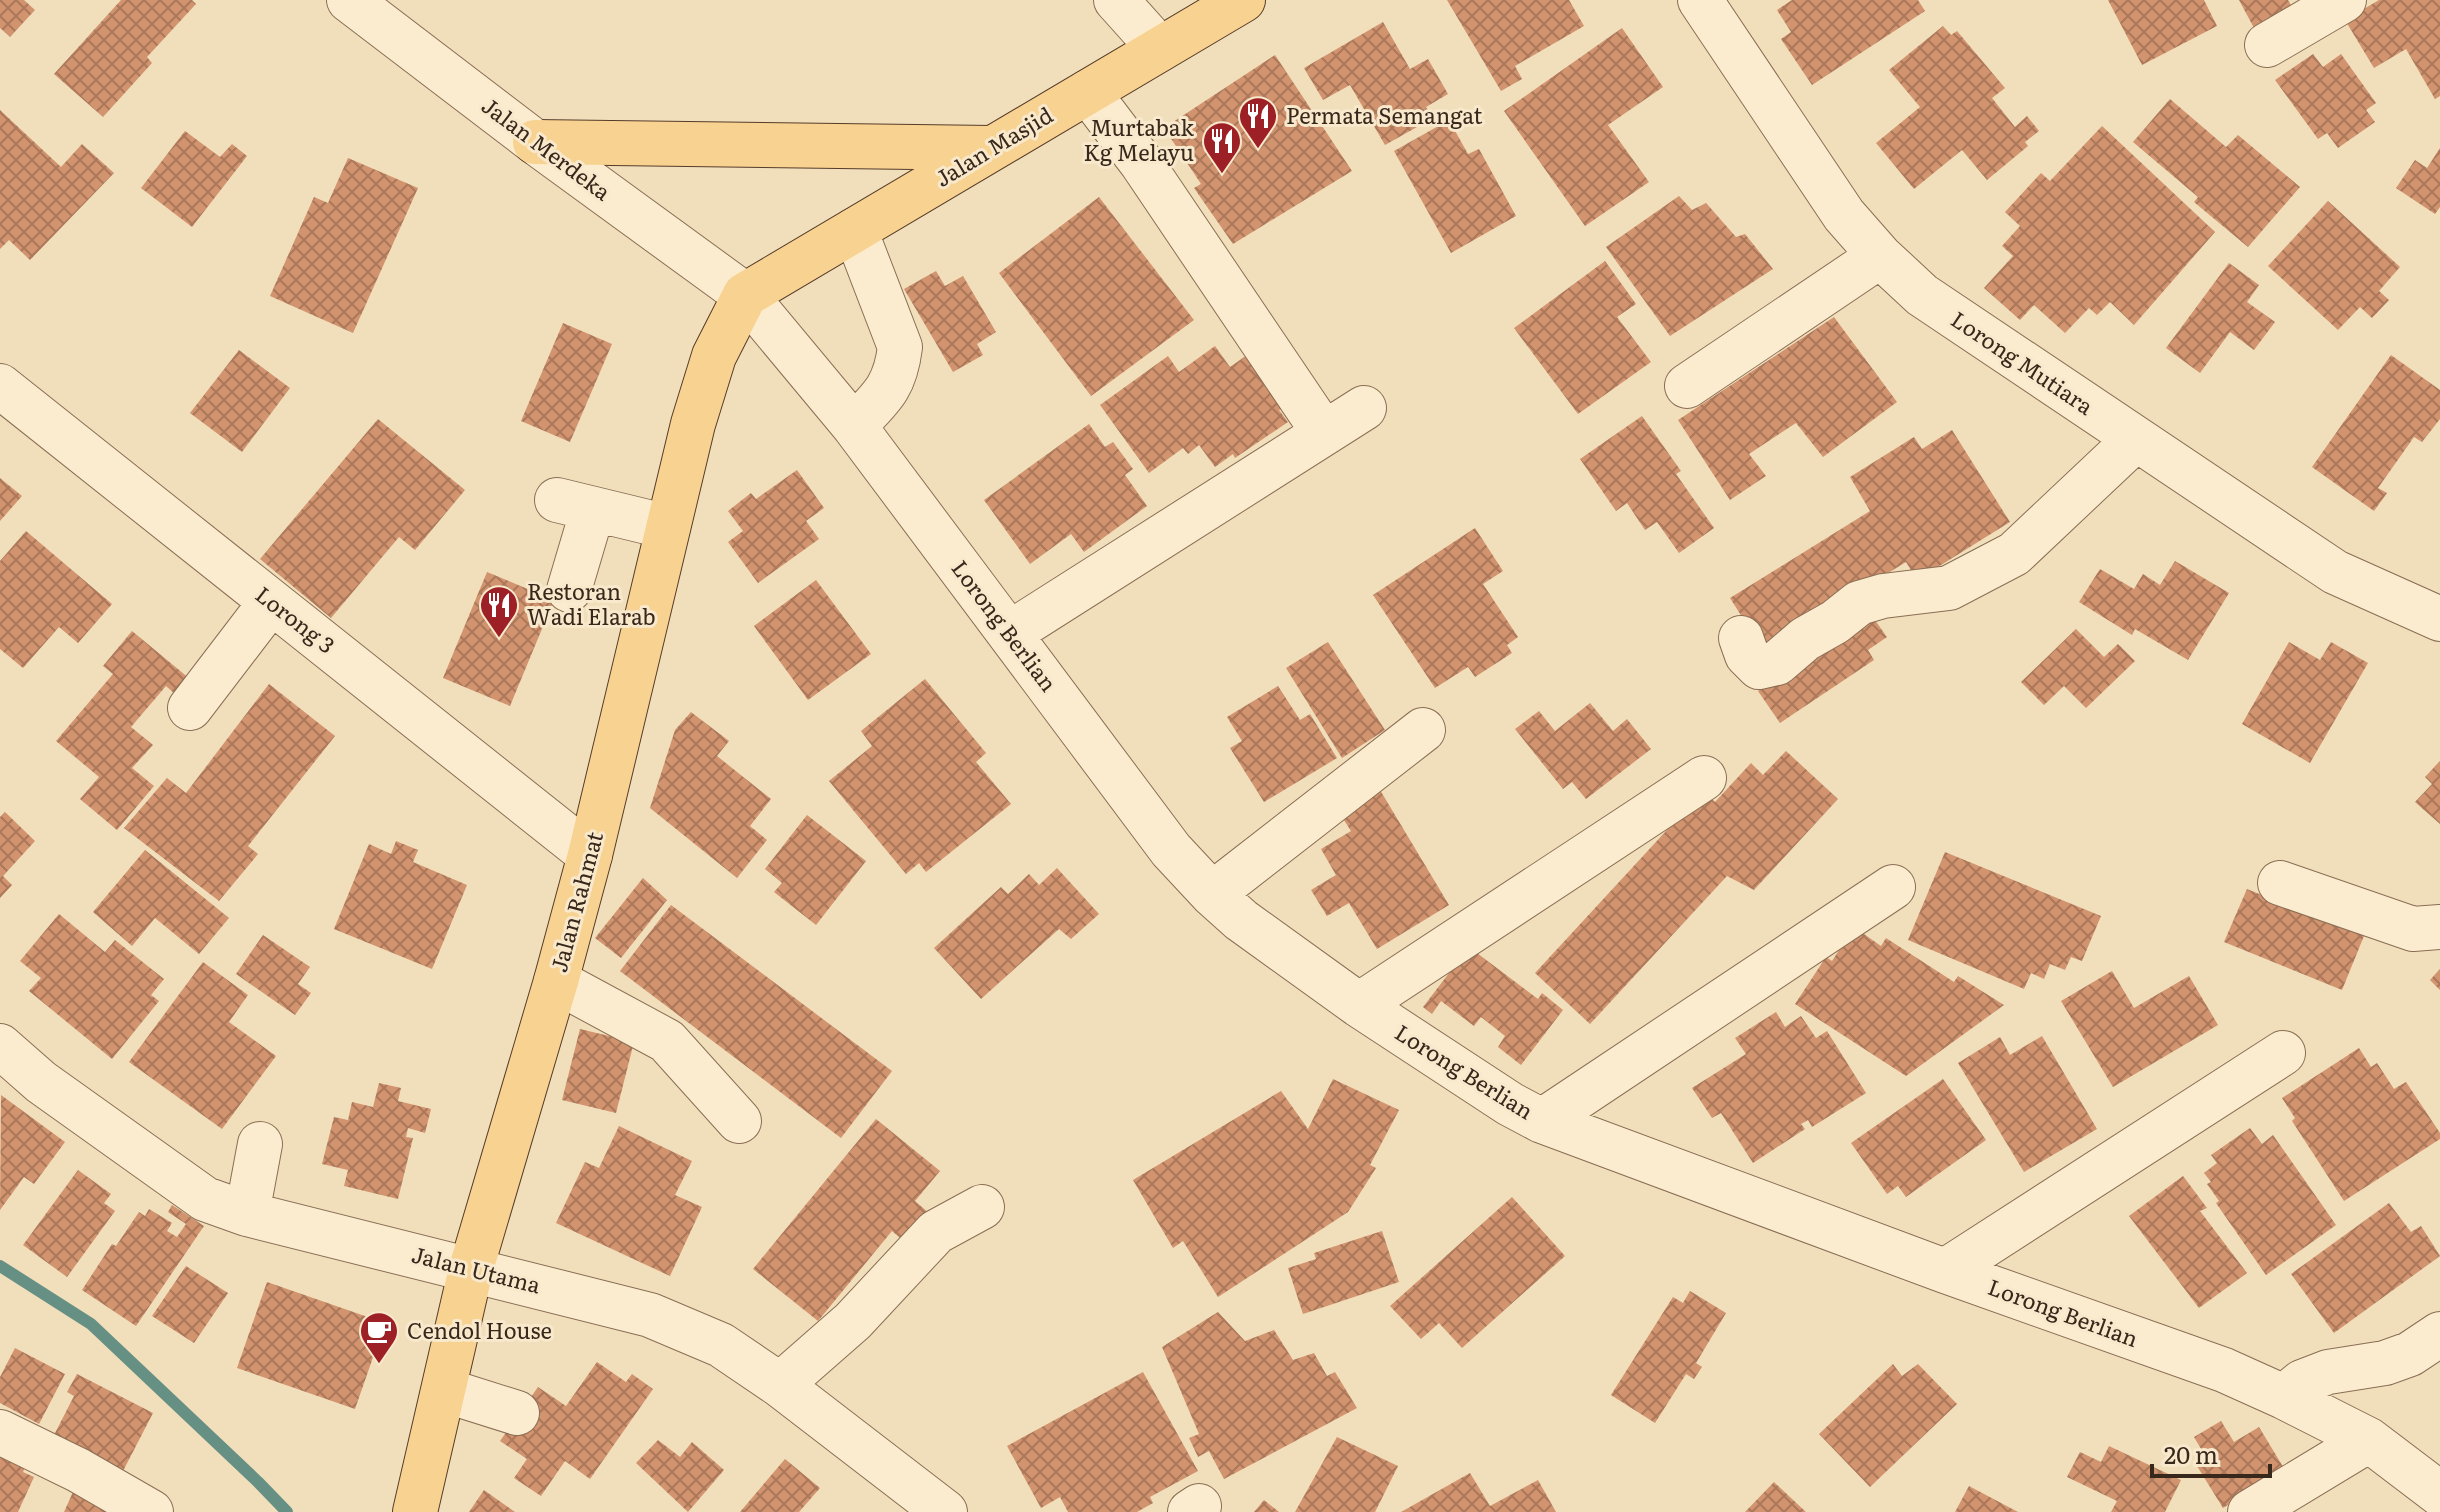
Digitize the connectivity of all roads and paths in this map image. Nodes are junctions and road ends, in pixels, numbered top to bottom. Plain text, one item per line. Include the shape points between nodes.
1 (349, 0) edge
2 (1116, 0) edge
3 (1243, 0) edge
4 (1700, 0) edge
5 (2344, 0) edge
6 (2267, 45) dead end
7 (1160, 49) junction
8 (1088, 92) junction
9 (535, 142) junction
10 (992, 148) junction
11 (855, 230) junction
12 (1880, 256) junction
13 (745, 295) junction
14 (0, 386) edge
15 (1687, 386) dead end
16 (1364, 408) dead end
17 (854, 426) junction
18 (1324, 433) junction
19 (2136, 439) junction
20 (668, 527) junction
21 (569, 590) dead end
22 (271, 602) junction
23 (2440, 619) edge
24 (1010, 633) junction
25 (1741, 638) dead end
26 (190, 708) dead end
27 (1423, 730) dead end
28 (1704, 778) dead end
29 (590, 855) junction
30 (2280, 883) dead end
31 (1893, 887) dead end
32 (1212, 894) junction
33 (2440, 927) edge
34 (556, 981) junction
35 (1359, 1005) junction
36 (0, 1046) edge
37 (2283, 1053) dead end
38 (739, 1121) dead end
39 (1542, 1121) junction
40 (260, 1144) dead end
41 (982, 1207) dead end
42 (247, 1214) junction
43 (471, 1269) junction
44 (1945, 1271) junction
45 (2440, 1334) edge
46 (780, 1385) junction
47 (444, 1390) junction
48 (2284, 1397) junction
49 (517, 1413) dead end
50 (0, 1432) edge
51 (2369, 1440) junction
52 (2440, 1494) edge
53 (151, 1512) edge
54 (415, 1512) edge
55 (945, 1512) edge
56 (2250, 1512) edge

1 - 9 street, Jalan Merdeka
2 - 7 street
3 - 7 main road, Jalan Masjid
4 - 12 street, Lorong Mutiara via 1844,215
5 - 6 street
7 - 8 main road, Jalan Masjid
8 - 10 main road, Jalan Masjid
8 - 18 street
9 - 10 main road
9 - 13 street, Jalan Merdeka
10 - 11 main road, Jalan Masjid
11 - 13 main road, Jalan Masjid
11 - 17 street via 900,347 889,388
12 - 15 street
12 - 19 street, Lorong Mutiara via 1922,295
13 - 17 street, Lorong Berlian
13 - 20 main road, Jalan Rahmat via 714,356
14 - 22 street, Lorong 3
16 - 18 street
17 - 24 street, Lorong Berlian
18 - 24 street
19 - 23 street, Lorong Mutiara via 2335,572
19 - 25 street via 2014,554 1949,588 1859,603 1777,663 1759,667
20 - 21 street via 575,505
20 - 29 main road, Jalan Rahmat
22 - 26 street
22 - 29 street, Lorong 3
24 - 32 street, Lorong Berlian via 1171,850
27 - 32 street
28 - 35 street
29 - 34 main road, Jalan Rahmat
30 - 33 street via 2413,929
31 - 39 street
32 - 35 street, Lorong Berlian
34 - 38 street via 667,1041
34 - 43 main road, Jalan Rahmat
35 - 39 street, Lorong Berlian
36 - 42 street, Jalan Utama via 41,1082 205,1199
37 - 44 street
39 - 44 street, Lorong Berlian
40 - 42 street
41 - 46 street via 936,1232 853,1321
42 - 43 street, Jalan Utama
43 - 46 street, Jalan Utama via 650,1315 721,1345
43 - 47 main road, Jalan Rahmat
44 - 48 street, Lorong Berlian via 2224,1370
45 - 48 street via 2410,1354 2328,1372 2302,1382
46 - 55 street, Jalan Utama
47 - 49 street
47 - 54 main road, Jalan Rahmat
48 - 51 street, Lorong Berlian
50 - 53 street
51 - 52 street, Lorong Berlian
51 - 56 street

